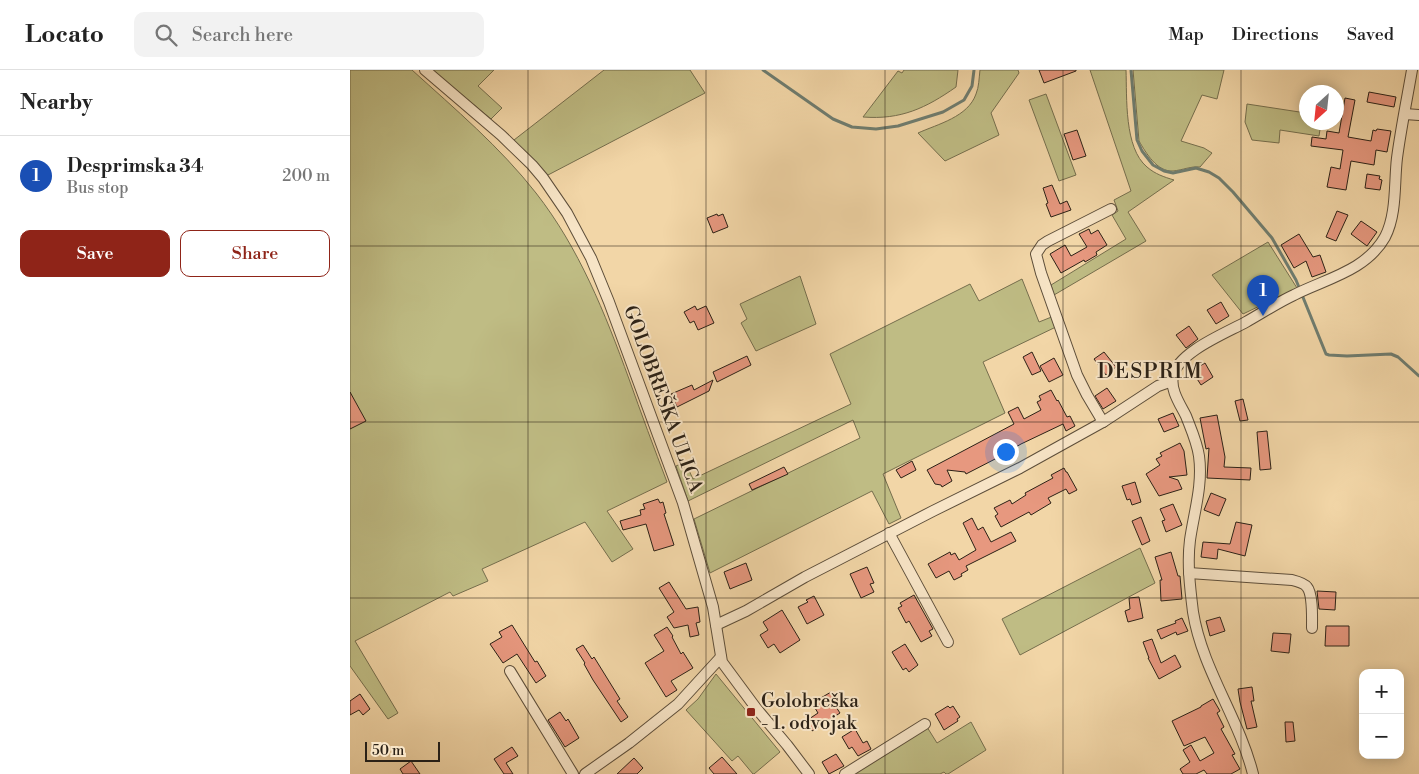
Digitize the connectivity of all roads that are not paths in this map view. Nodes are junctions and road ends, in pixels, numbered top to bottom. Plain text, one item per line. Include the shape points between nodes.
1 (425, 70) edge
2 (1412, 70) edge
3 (1405, 114) junction
4 (1419, 115) edge
5 (1111, 209) dead end
6 (1172, 381) junction
7 (1103, 422) junction
8 (889, 533) junction
9 (1189, 573) junction
10 (716, 625) junction
11 (1312, 628) dead end
12 (948, 642) dead end
13 (721, 657) junction
14 (510, 671) dead end
15 (925, 724) dead end
16 (572, 774) edge
17 (585, 774) edge
18 (809, 774) edge
19 (845, 774) edge
20 (1253, 774) edge

1 - 10 street, GOLOBREŠKA ULICA via 532,165 567,213 609,302 683,503 708,585
2 - 3 street
3 - 4 street
3 - 6 street via 1392,212 1385,237 1373,253 1347,272 1295,294 1210,340 1192,352 1176,369
5 - 7 street via 1048,241 1036,254 1077,375
6 - 7 street via 1158,386
6 - 9 street via 1196,444 1200,468
7 - 8 street via 1020,468
8 - 10 street
8 - 12 street
9 - 11 street via 1301,583 1307,586 1310,594
9 - 20 street via 1200,644
10 - 13 street, GOLOBREŠKA ULICA
13 - 17 street via 678,704
13 - 18 street, GOLOBREŠKA ULICA via 725,668
14 - 16 street
15 - 19 street

